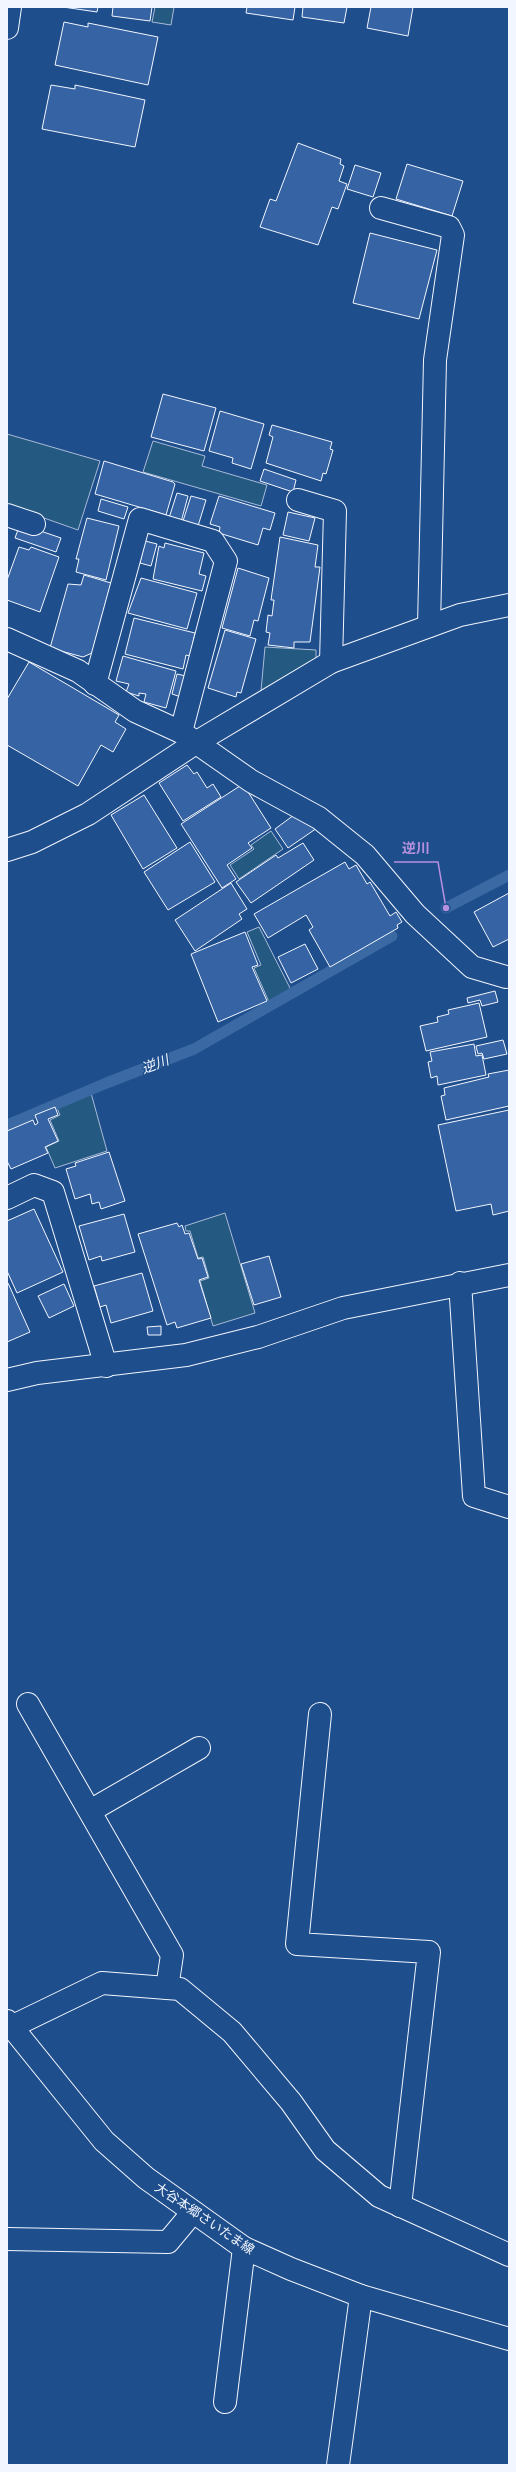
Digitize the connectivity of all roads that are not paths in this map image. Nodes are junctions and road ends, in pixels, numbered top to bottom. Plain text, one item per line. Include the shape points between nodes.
1 (10, 7) edge
2 (7, 28) edge
3 (381, 208) dead end
4 (298, 500) dead end
5 (7, 515) edge
6 (34, 524) dead end
7 (509, 605) edge
8 (429, 626) junction
9 (7, 639) edge
10 (331, 662) junction
11 (95, 684) junction
12 (189, 737) junction
13 (7, 850) edge
14 (508, 981) edge
15 (7, 1198) edge
16 (509, 1275) edge
17 (460, 1283) junction
18 (106, 1366) junction
19 (7, 1380) edge
20 (509, 1507) edge
21 (28, 1704) dead end
22 (320, 1714) dead end
23 (199, 1748) dead end
24 (90, 1812) junction
25 (167, 1988) junction
26 (8, 2025) edge
27 (400, 2206) junction
28 (193, 2212) junction
29 (7, 2239) edge
30 (244, 2248) junction
31 (509, 2255) edge
32 (361, 2296) junction
33 (509, 2339) edge
34 (225, 2402) dead end
35 (338, 2465) edge

1 - 2 street
3 - 8 street via 449,227 453,235 435,360
4 - 10 street via 335,510
5 - 6 street
7 - 8 street via 460,615
8 - 10 street
9 - 11 street via 78,671
10 - 12 street
11 - 12 street via 135,711
11 - 12 street via 140,519 213,541 226,561
12 - 13 street via 88,814 32,842
12 - 14 street via 251,781 319,818 365,855 415,914 472,968
15 - 18 street via 34,1185 53,1192
16 - 17 street
17 - 18 street via 343,1308 258,1337 186,1356
17 - 20 street via 474,1496
18 - 19 street via 37,1373
21 - 24 street
22 - 27 street via 297,1944 429,1952
23 - 24 street
24 - 25 street via 172,1955
25 - 26 street via 102,1983
25 - 27 street via 180,1990 232,2032 291,2102 325,2150 379,2196
26 - 28 street, 大谷本郷さいたま線 via 104,2141 146,2178
27 - 31 street
28 - 29 street via 168,2242
28 - 30 street, 大谷本郷さいたま線
30 - 32 street, 大谷本郷さいたま線
30 - 34 street
32 - 33 street, 大谷本郷さいたま線
32 - 35 street

